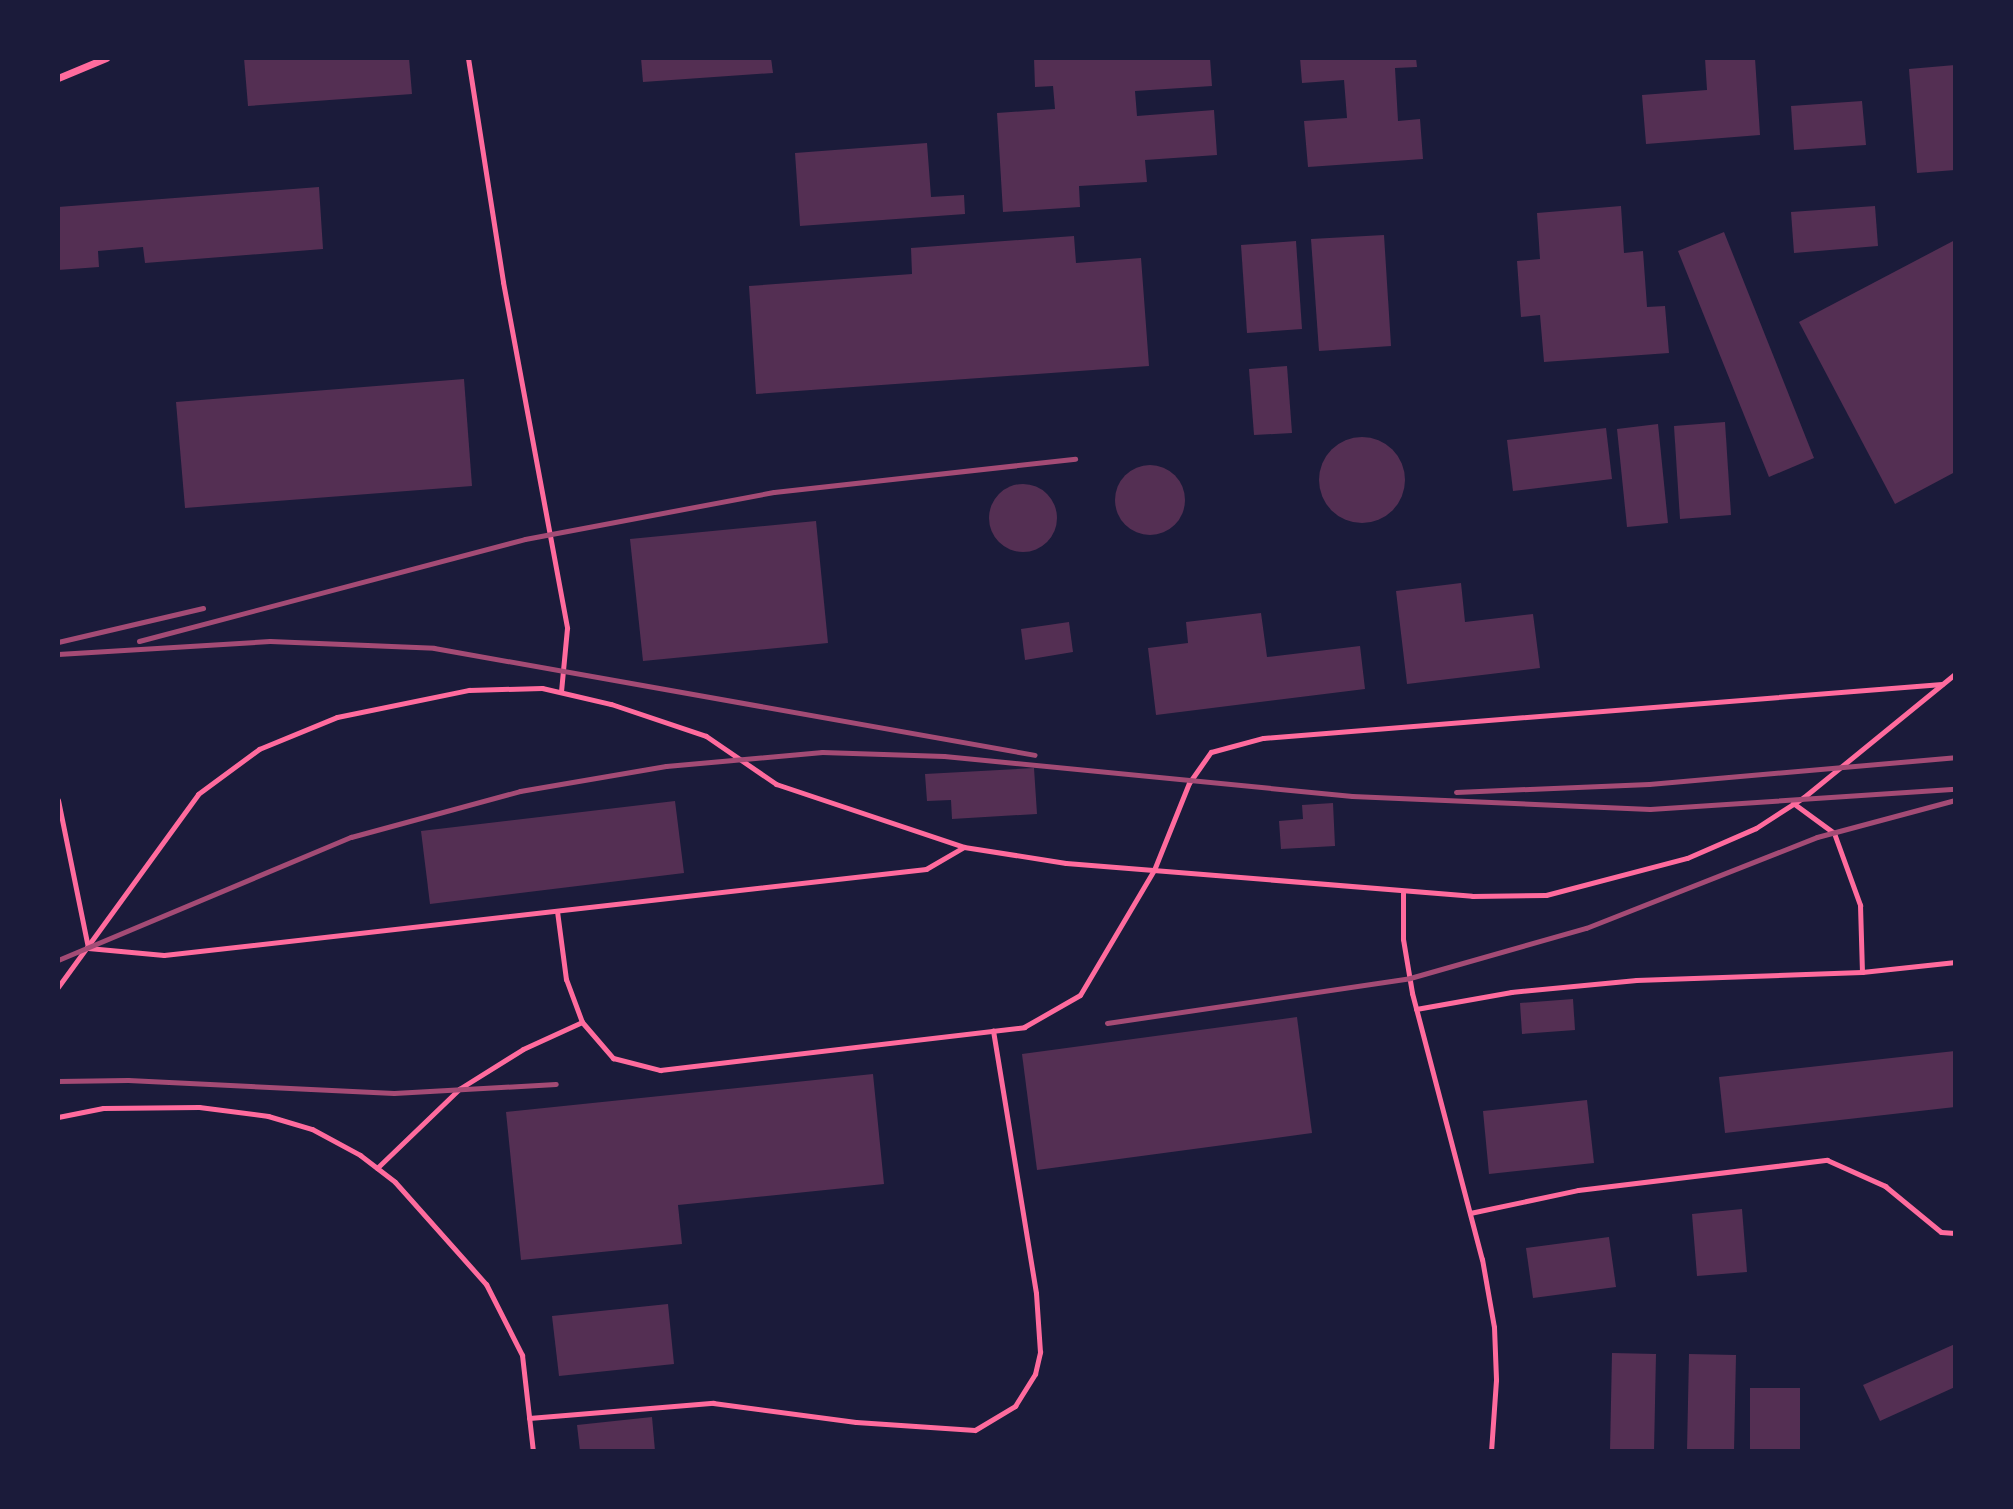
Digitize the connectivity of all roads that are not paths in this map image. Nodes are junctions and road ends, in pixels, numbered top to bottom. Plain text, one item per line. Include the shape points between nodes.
1 (107, 58) edge
2 (468, 58) edge
3 (58, 78) edge
4 (1955, 674) edge
5 (1943, 684) junction
6 (561, 692) junction
7 (58, 800) edge
8 (1793, 803) junction
9 (964, 847) junction
10 (1154, 870) junction
11 (1403, 893) junction
12 (557, 911) junction
13 (88, 948) junction
14 (1955, 962) edge
15 (1862, 972) junction
16 (58, 987) edge
17 (1416, 1009) junction
18 (582, 1022) junction
19 (993, 1030) junction
20 (58, 1116) edge
21 (377, 1168) junction
22 (1470, 1213) junction
23 (1955, 1233) edge
24 (529, 1419) junction
25 (533, 1451) edge
26 (1491, 1451) edge

1 - 3 street
2 - 6 lane via 503,282 567,628
4 - 5 lane
5 - 8 lane
5 - 10 lane via 1263,738 1211,752 1189,783
6 - 9 lane via 706,736 776,784
6 - 13 lane via 542,688 469,690 424,698 337,717 259,750 198,793
7 - 13 lane
8 - 11 lane via 1756,828 1687,858 1546,895
8 - 15 lane via 1834,833 1860,905
9 - 10 lane via 1066,863
9 - 12 lane via 926,869
10 - 11 lane
10 - 19 lane via 1080,995 1024,1027
11 - 17 lane via 1403,939
12 - 13 lane via 164,955
12 - 18 lane via 566,979
13 - 16 lane
14 - 15 lane
15 - 17 lane via 1636,980 1511,992
17 - 22 lane
18 - 19 lane via 613,1058 660,1070
18 - 21 lane via 523,1049 459,1089
19 - 24 lane via 1036,1293 1040,1352 1035,1374 1015,1406 975,1430 856,1422 713,1403
20 - 21 lane via 103,1108 199,1107 268,1116 312,1129
21 - 24 lane via 486,1284 522,1355
22 - 23 lane via 1578,1189 1827,1160 1885,1186 1941,1232
22 - 26 lane via 1494,1327
24 - 25 lane

